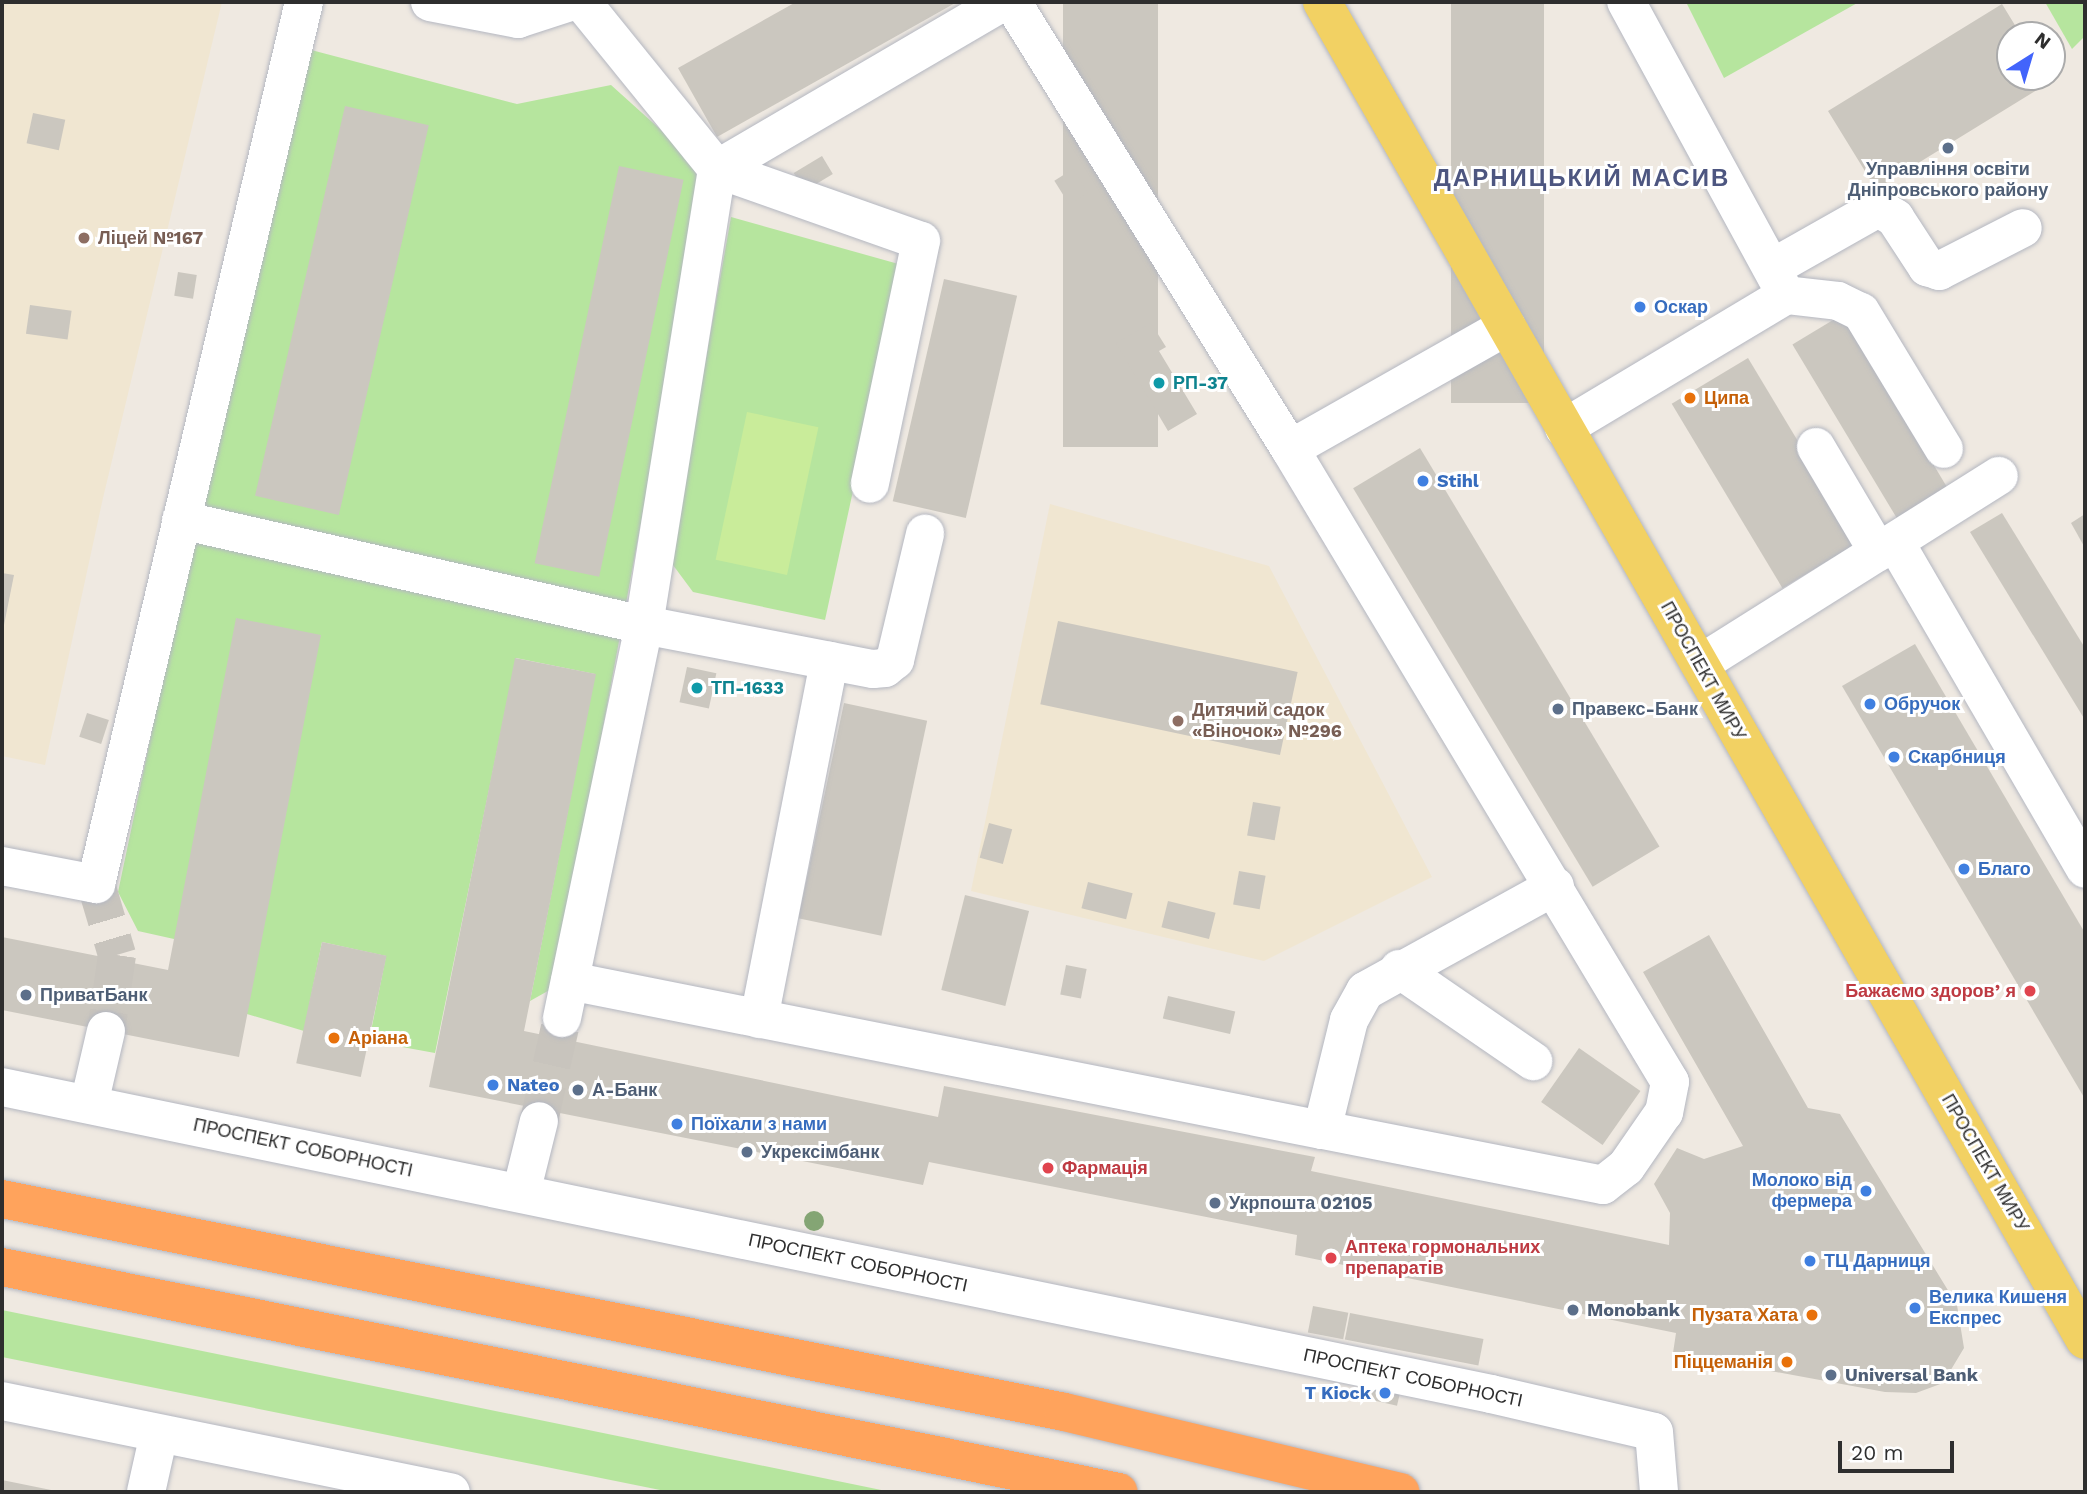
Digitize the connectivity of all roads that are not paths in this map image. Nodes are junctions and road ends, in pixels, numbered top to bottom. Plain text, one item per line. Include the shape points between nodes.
1 (304, 2) edge
2 (430, 2) edge
3 (570, 2) edge
4 (582, 2) edge
5 (1003, 2) edge
6 (1012, 2) edge
7 (1322, 2) edge
8 (1626, 2) edge
9 (717, 169) junction
10 (2023, 228) dead end
11 (1779, 282) junction
12 (1507, 326) junction
13 (1564, 428) junction
14 (1816, 447) dead end
15 (1290, 449) junction
16 (1944, 449) dead end
17 (1999, 476) dead end
18 (870, 484) dead end
19 (181, 520) junction
20 (925, 534) dead end
21 (1886, 547) junction
22 (644, 625) junction
23 (829, 660) junction
24 (1700, 664) junction
25 (2, 866) edge
26 (2085, 869) edge
27 (1555, 886) junction
28 (1399, 969) junction
29 (570, 981) junction
30 (562, 1018) tunnel mouth
31 (759, 1019) junction
32 (106, 1031) tunnel mouth
33 (1533, 1061) dead end
34 (2, 1087) edge
35 (89, 1104) junction
36 (539, 1121) tunnel mouth
37 (1322, 1130) junction
38 (521, 1194) junction
39 (2, 1199) edge
40 (2, 1267) edge
41 (2075, 1296) edge
42 (2085, 1340) edge
43 (2, 1401) edge
44 (159, 1434) junction
45 (146, 1492) edge
46 (451, 1492) edge
47 (1119, 1492) edge
48 (1401, 1492) edge
49 (1659, 1492) edge

1 - 19 street
2 - 3 street via 518,19
4 - 9 street
5 - 9 street
6 - 15 street
7 - 12 main road, ПРОСПЕКТ МИРУ
8 - 11 street
9 - 18 street via 921,242
9 - 22 street
10 - 11 street via 1939,271 1927,267 1895,218 1878,208
11 - 13 street
11 - 16 street via 1861,312
12 - 13 main road, ПРОСПЕКТ МИРУ
12 - 15 street
13 - 24 main road, ПРОСПЕКТ МИРУ
14 - 21 street
15 - 27 street
17 - 21 street
19 - 22 street
19 - 25 street via 96,884
20 - 23 street via 895,660 885,668 873,669
21 - 24 street
21 - 26 street
22 - 23 street
22 - 29 street
23 - 31 street
24 - 41 main road, ПРОСПЕКТ МИРУ
27 - 28 street
27 - 37 street via 1670,1082 1664,1112 1615,1179 1588,1184
28 - 33 street
28 - 37 street via 1376,981 1355,1004
29 - 30 street
29 - 31 street
31 - 37 street
32 - 35 street
34 - 35 street, ПРОСПЕКТ СОБОРНОСТІ
35 - 38 street, ПРОСПЕКТ СОБОРНОСТІ
36 - 38 street
38 - 49 street, ПРОСПЕКТ СОБОРНОСТІ via 1491,1394 1654,1432
39 - 48 highway via 1064,1412
40 - 47 highway
41 - 42 main road, ПРОСПЕКТ МИРУ
43 - 44 street
44 - 45 street
44 - 46 street

